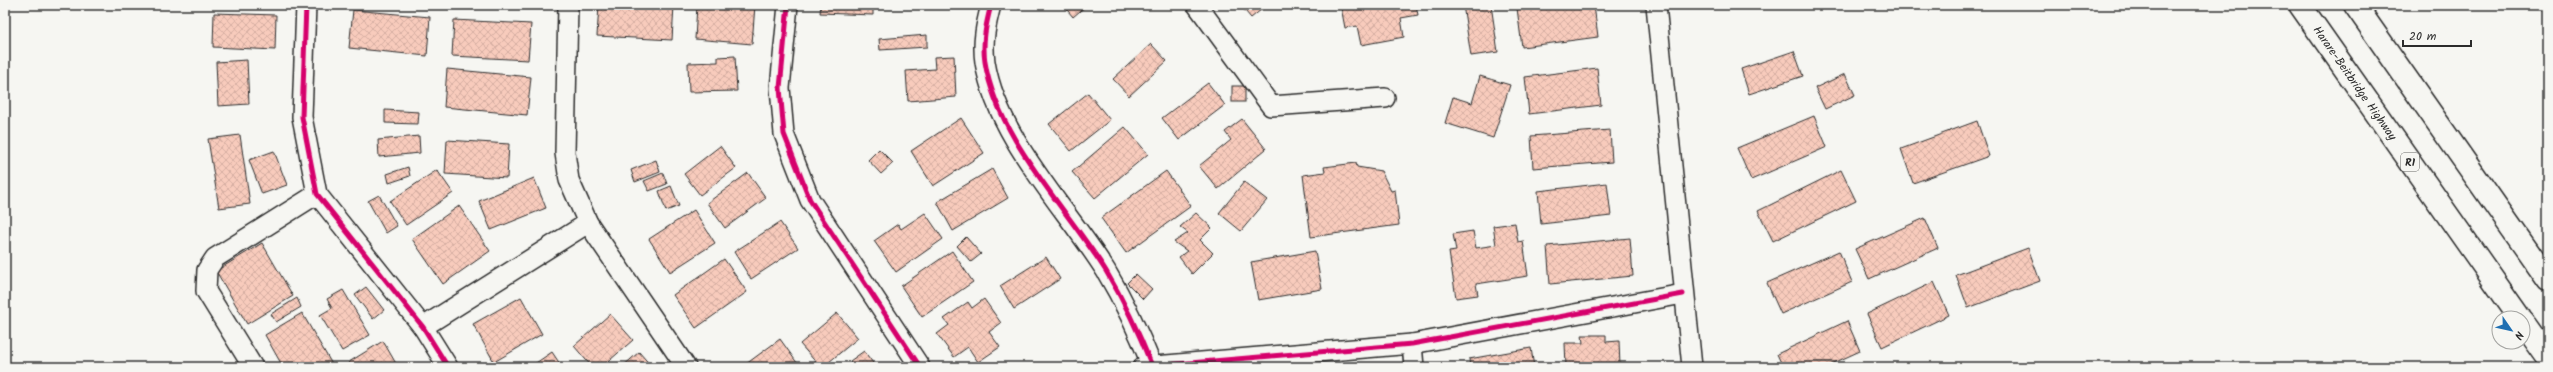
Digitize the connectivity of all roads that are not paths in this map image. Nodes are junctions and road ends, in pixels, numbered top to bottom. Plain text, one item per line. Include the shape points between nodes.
1 (306, 5) edge
2 (568, 5) edge
3 (788, 5) edge
4 (991, 5) edge
5 (1197, 5) edge
6 (1656, 5) edge
7 (2300, 5) edge
8 (2355, 5) edge
9 (1385, 98) dead end
10 (317, 194) junction
11 (588, 223) junction
12 (2548, 280) edge
13 (1683, 294) junction
14 (2514, 310) edge
15 (423, 327) junction
16 (2531, 333) edge
17 (1412, 344) junction
18 (2548, 357) edge
19 (1148, 366) edge
20 (253, 367) edge
21 (448, 367) edge
22 (686, 367) edge
23 (920, 367) edge
24 (1414, 367) edge
25 (1692, 367) edge

1 - 10 street via 302,117
2 - 11 street via 565,153 569,180
3 - 23 street via 780,88 784,134 810,200
4 - 19 street via 985,29 985,61 992,91 1018,142 1106,271 1138,329
5 - 9 street via 1271,106
6 - 13 street
7 - 14 highway, Harare-Beitbridge Highway / R1
8 - 12 highway
10 - 15 street
10 - 20 street via 215,258 208,270 206,290
11 - 15 street
11 - 22 street
13 - 17 street
13 - 25 street
15 - 21 street
16 - 18 highway
17 - 19 street
17 - 24 street

